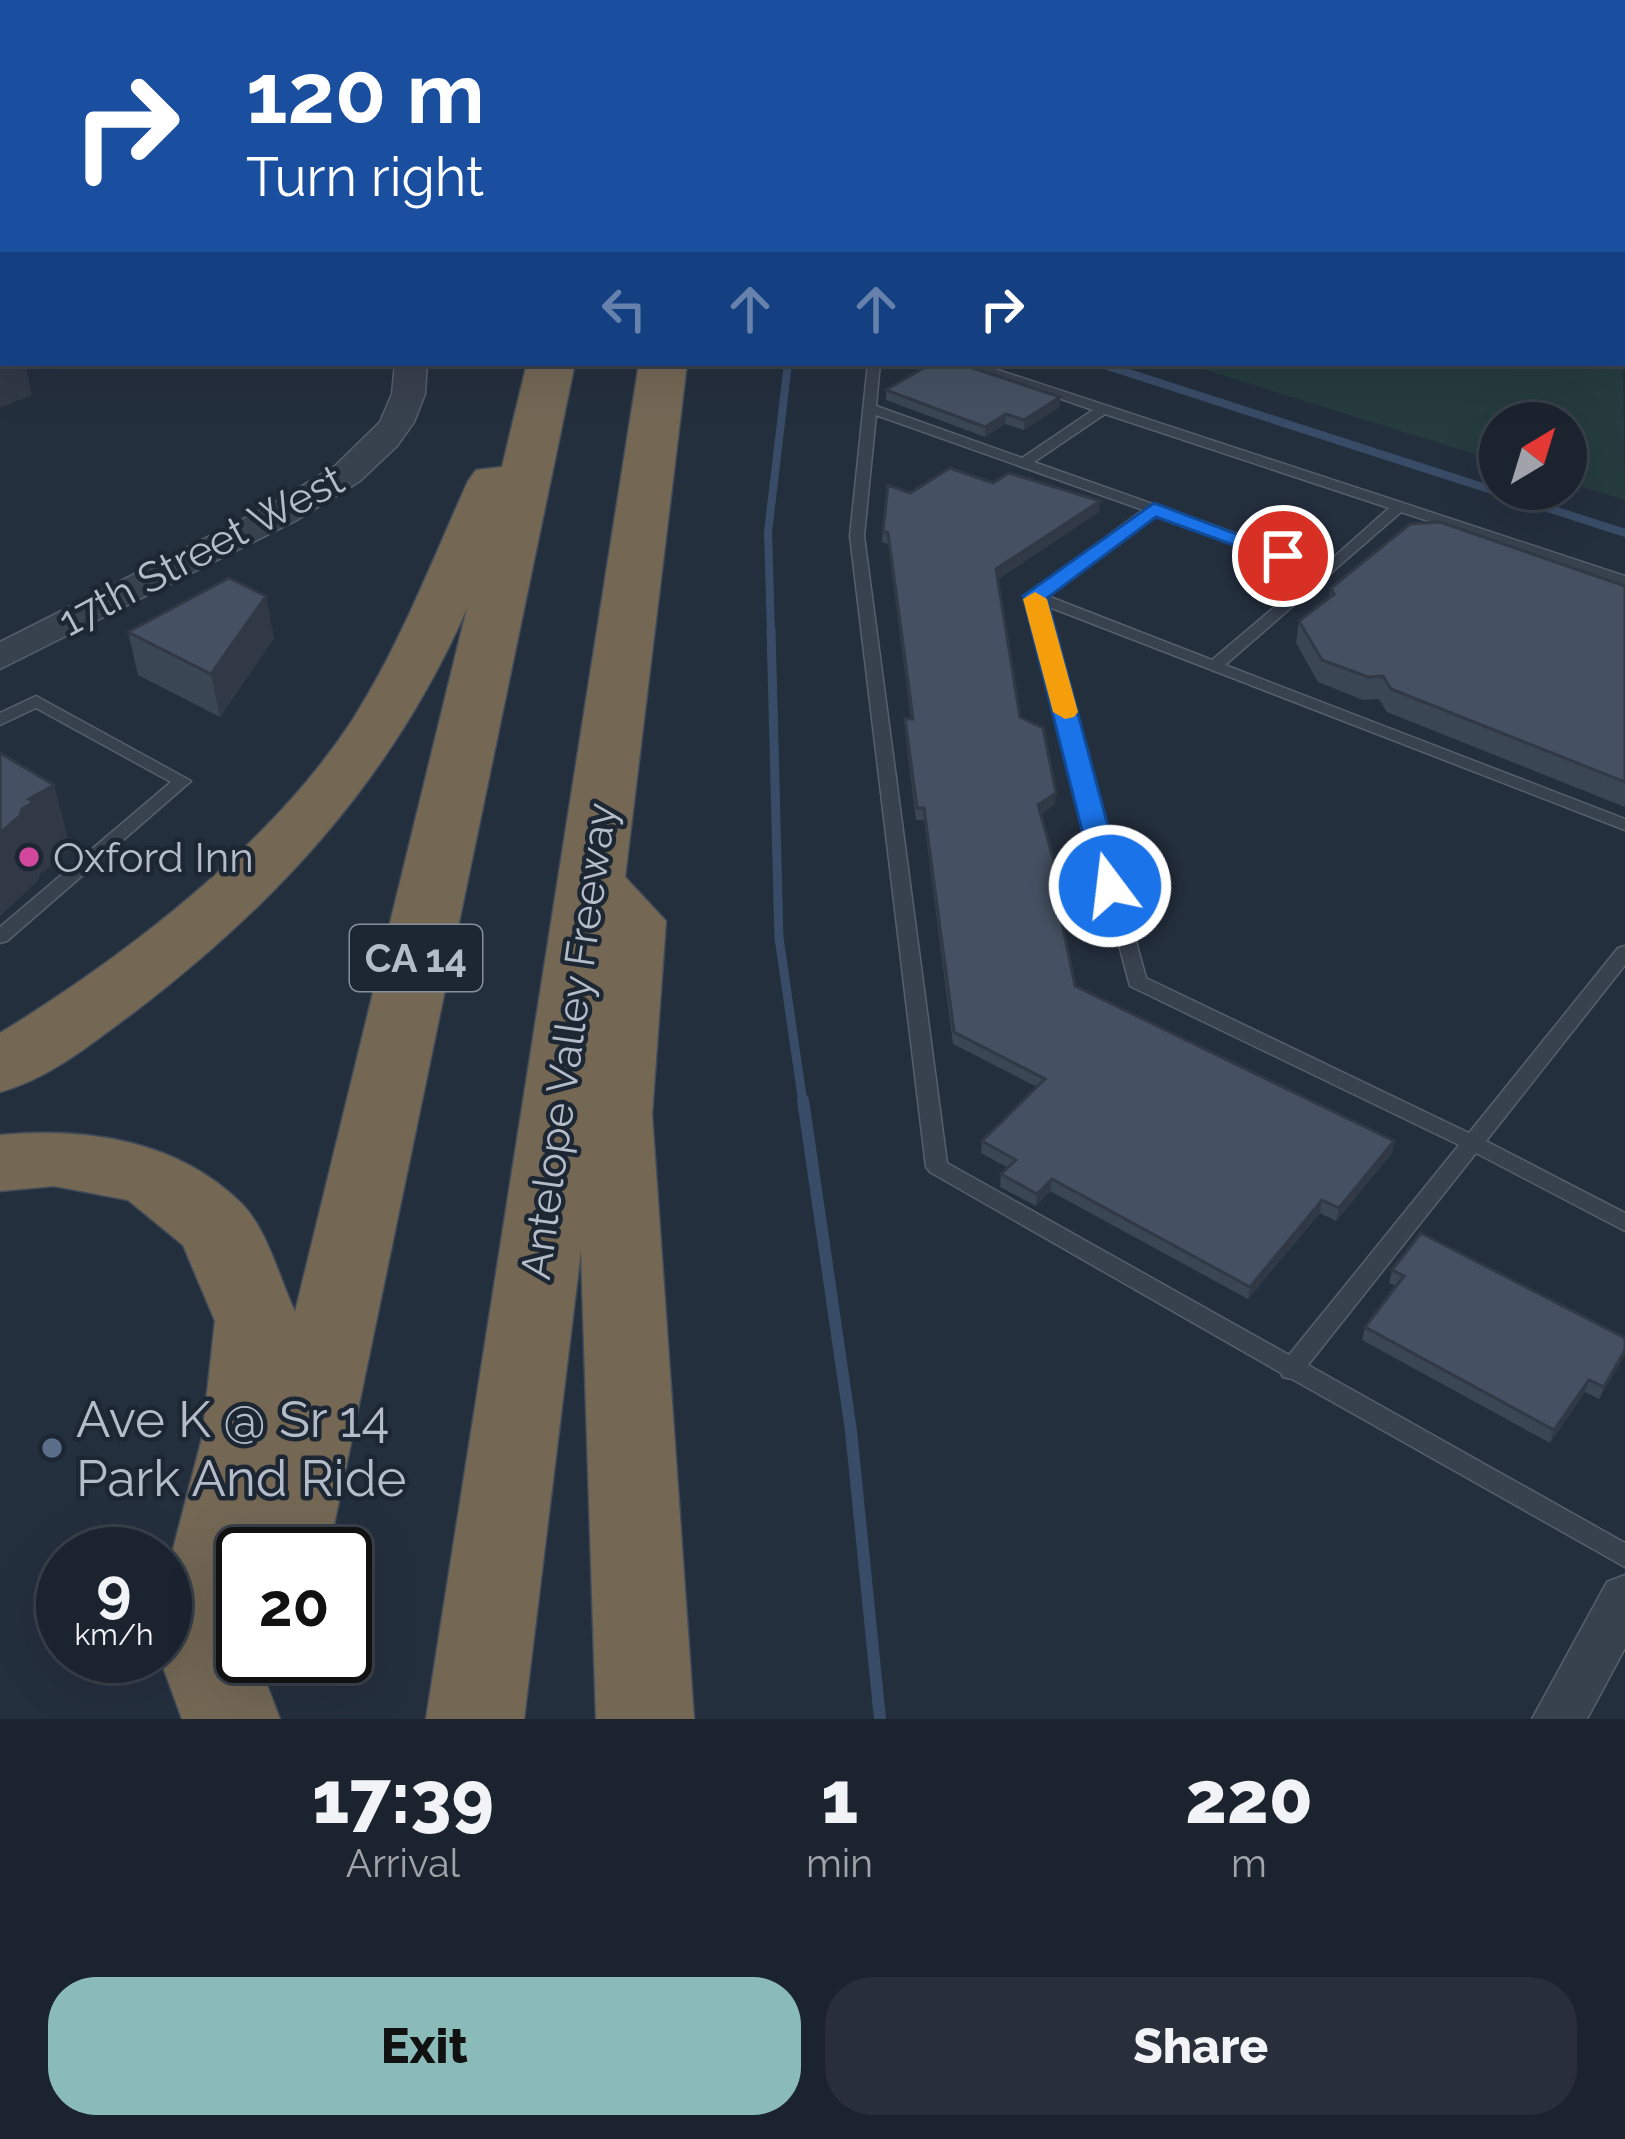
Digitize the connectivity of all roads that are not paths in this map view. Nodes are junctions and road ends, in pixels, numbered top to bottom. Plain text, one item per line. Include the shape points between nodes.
1 (411, 366) edge
2 (548, 366) edge
3 (548, 366) edge
4 (663, 366) edge
5 (874, 366) edge
6 (973, 366) edge
7 (869, 408) junction
8 (1102, 410) junction
9 (1023, 463) junction
10 (1398, 506) junction
11 (1154, 509) junction
12 (1327, 571) junction
13 (1625, 581) edge
14 (1034, 596) junction
15 (0, 657) edge
16 (1214, 666) junction
17 (0, 720) edge
18 (1625, 825) edge
19 (589, 880) junction
20 (0, 937) edge
21 (1625, 952) edge
22 (0, 1067) edge
23 (1475, 1144) junction
24 (0, 1163) edge
25 (1625, 1223) edge
26 (1291, 1370) junction
27 (288, 1527) edge
28 (1625, 1556) edge
29 (1625, 1598) edge
30 (253, 1683) edge
31 (231, 1719) edge
32 (244, 1719) edge
33 (475, 1719) edge
34 (645, 1719) edge
35 (1559, 1719) edge

1 - 15 street, 17th Street West via 404,410 359,464 274,517
2 - 22 highway via 381,724 230,900 89,1013
3 - 27 highway, CA 14
4 - 19 highway, Antelope Valley Freeway
5 - 7 lane
6 - 8 lane
7 - 9 lane
7 - 26 lane via 857,536 937,1167
8 - 9 lane
8 - 10 lane
9 - 11 lane
10 - 12 lane
10 - 13 lane
11 - 12 lane
11 - 14 lane
12 - 16 lane
14 - 16 lane
14 - 23 lane via 1137,982
16 - 18 lane
17 - 20 lane via 36,701 182,781
19 - 33 highway, Antelope Valley Freeway
19 - 34 highway via 632,921 614,1114
21 - 23 lane
23 - 25 lane
23 - 26 lane via 1454,1160
24 - 31 highway via 55,1158 151,1176 216,1227 257,1322 246,1438 199,1633
26 - 28 lane
29 - 35 street
30 - 32 highway

